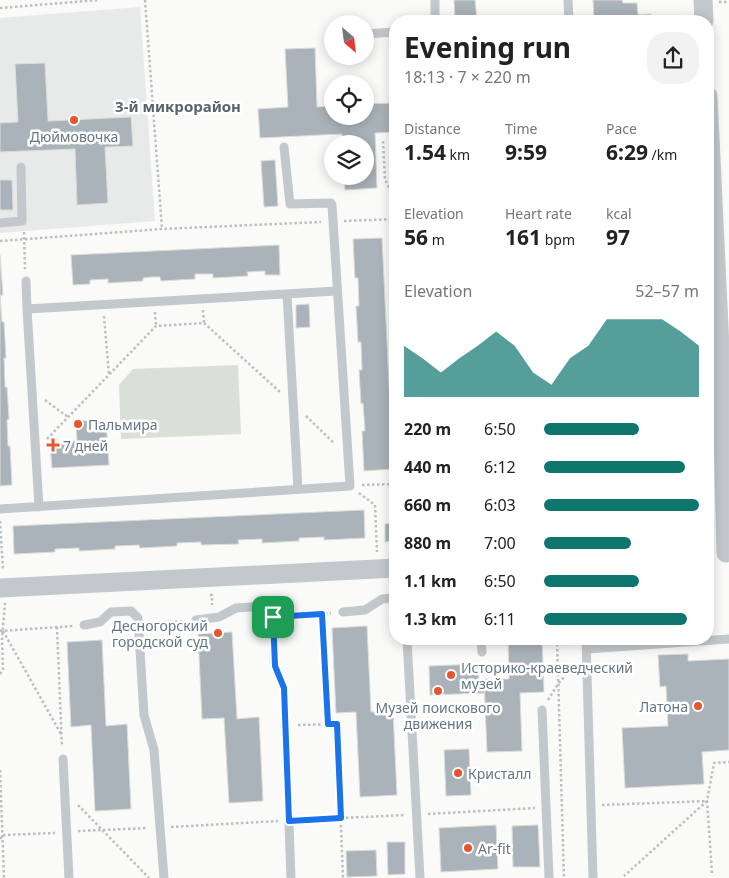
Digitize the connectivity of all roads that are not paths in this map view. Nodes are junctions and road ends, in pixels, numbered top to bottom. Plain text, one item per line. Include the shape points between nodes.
1 (435, 0) edge
2 (568, 0) edge
3 (703, 0) edge
4 (436, 15) edge
5 (569, 15) edge
6 (704, 15) edge
7 (389, 32) edge
8 (374, 33) edge
9 (284, 147) dead end
10 (21, 167) dead end
11 (714, 171) edge
12 (0, 222) edge
13 (26, 281) road end
14 (723, 284) edge
15 (337, 291) junction
16 (287, 294) junction
17 (27, 309) junction
18 (720, 389) edge
19 (298, 489) junction
20 (39, 506) junction
21 (0, 509) edge
22 (721, 553) edge
23 (389, 568) edge
24 (3, 586) edge
25 (389, 598) edge
26 (343, 612) dead end
27 (196, 620) road end
28 (84, 625) dead end
29 (729, 639) edge
30 (714, 640) edge
31 (407, 645) edge
32 (482, 645) edge
33 (587, 645) edge
34 (644, 645) edge
35 (587, 649) junction
36 (482, 652) dead end
37 (542, 710) road end
38 (63, 759) road end
39 (69, 878) edge
40 (164, 878) edge
41 (291, 878) edge
42 (420, 878) edge
43 (549, 878) edge
44 (593, 878) edge

1 - 4 lane
2 - 5 lane
3 - 6 street
7 - 8 lane
9 - 15 lane via 290,204 332,205
10 - 12 lane via 22,221
11 - 14 street
13 - 17 lane
14 - 18 street
15 - 16 lane
15 - 19 lane via 350,486
16 - 17 lane
16 - 19 lane
17 - 20 lane
18 - 22 street
19 - 20 lane
20 - 21 lane
23 - 24 street
25 - 26 lane via 382,599 365,610
27 - 41 lane via 218,617 236,608 265,606 273,617 275,666 284,688
28 - 40 lane via 100,622 111,612 131,611 136,614 144,715 154,750
29 - 30 lane
31 - 42 lane
32 - 36 lane
33 - 35 lane
34 - 35 lane
35 - 44 lane
37 - 43 lane
38 - 39 lane

